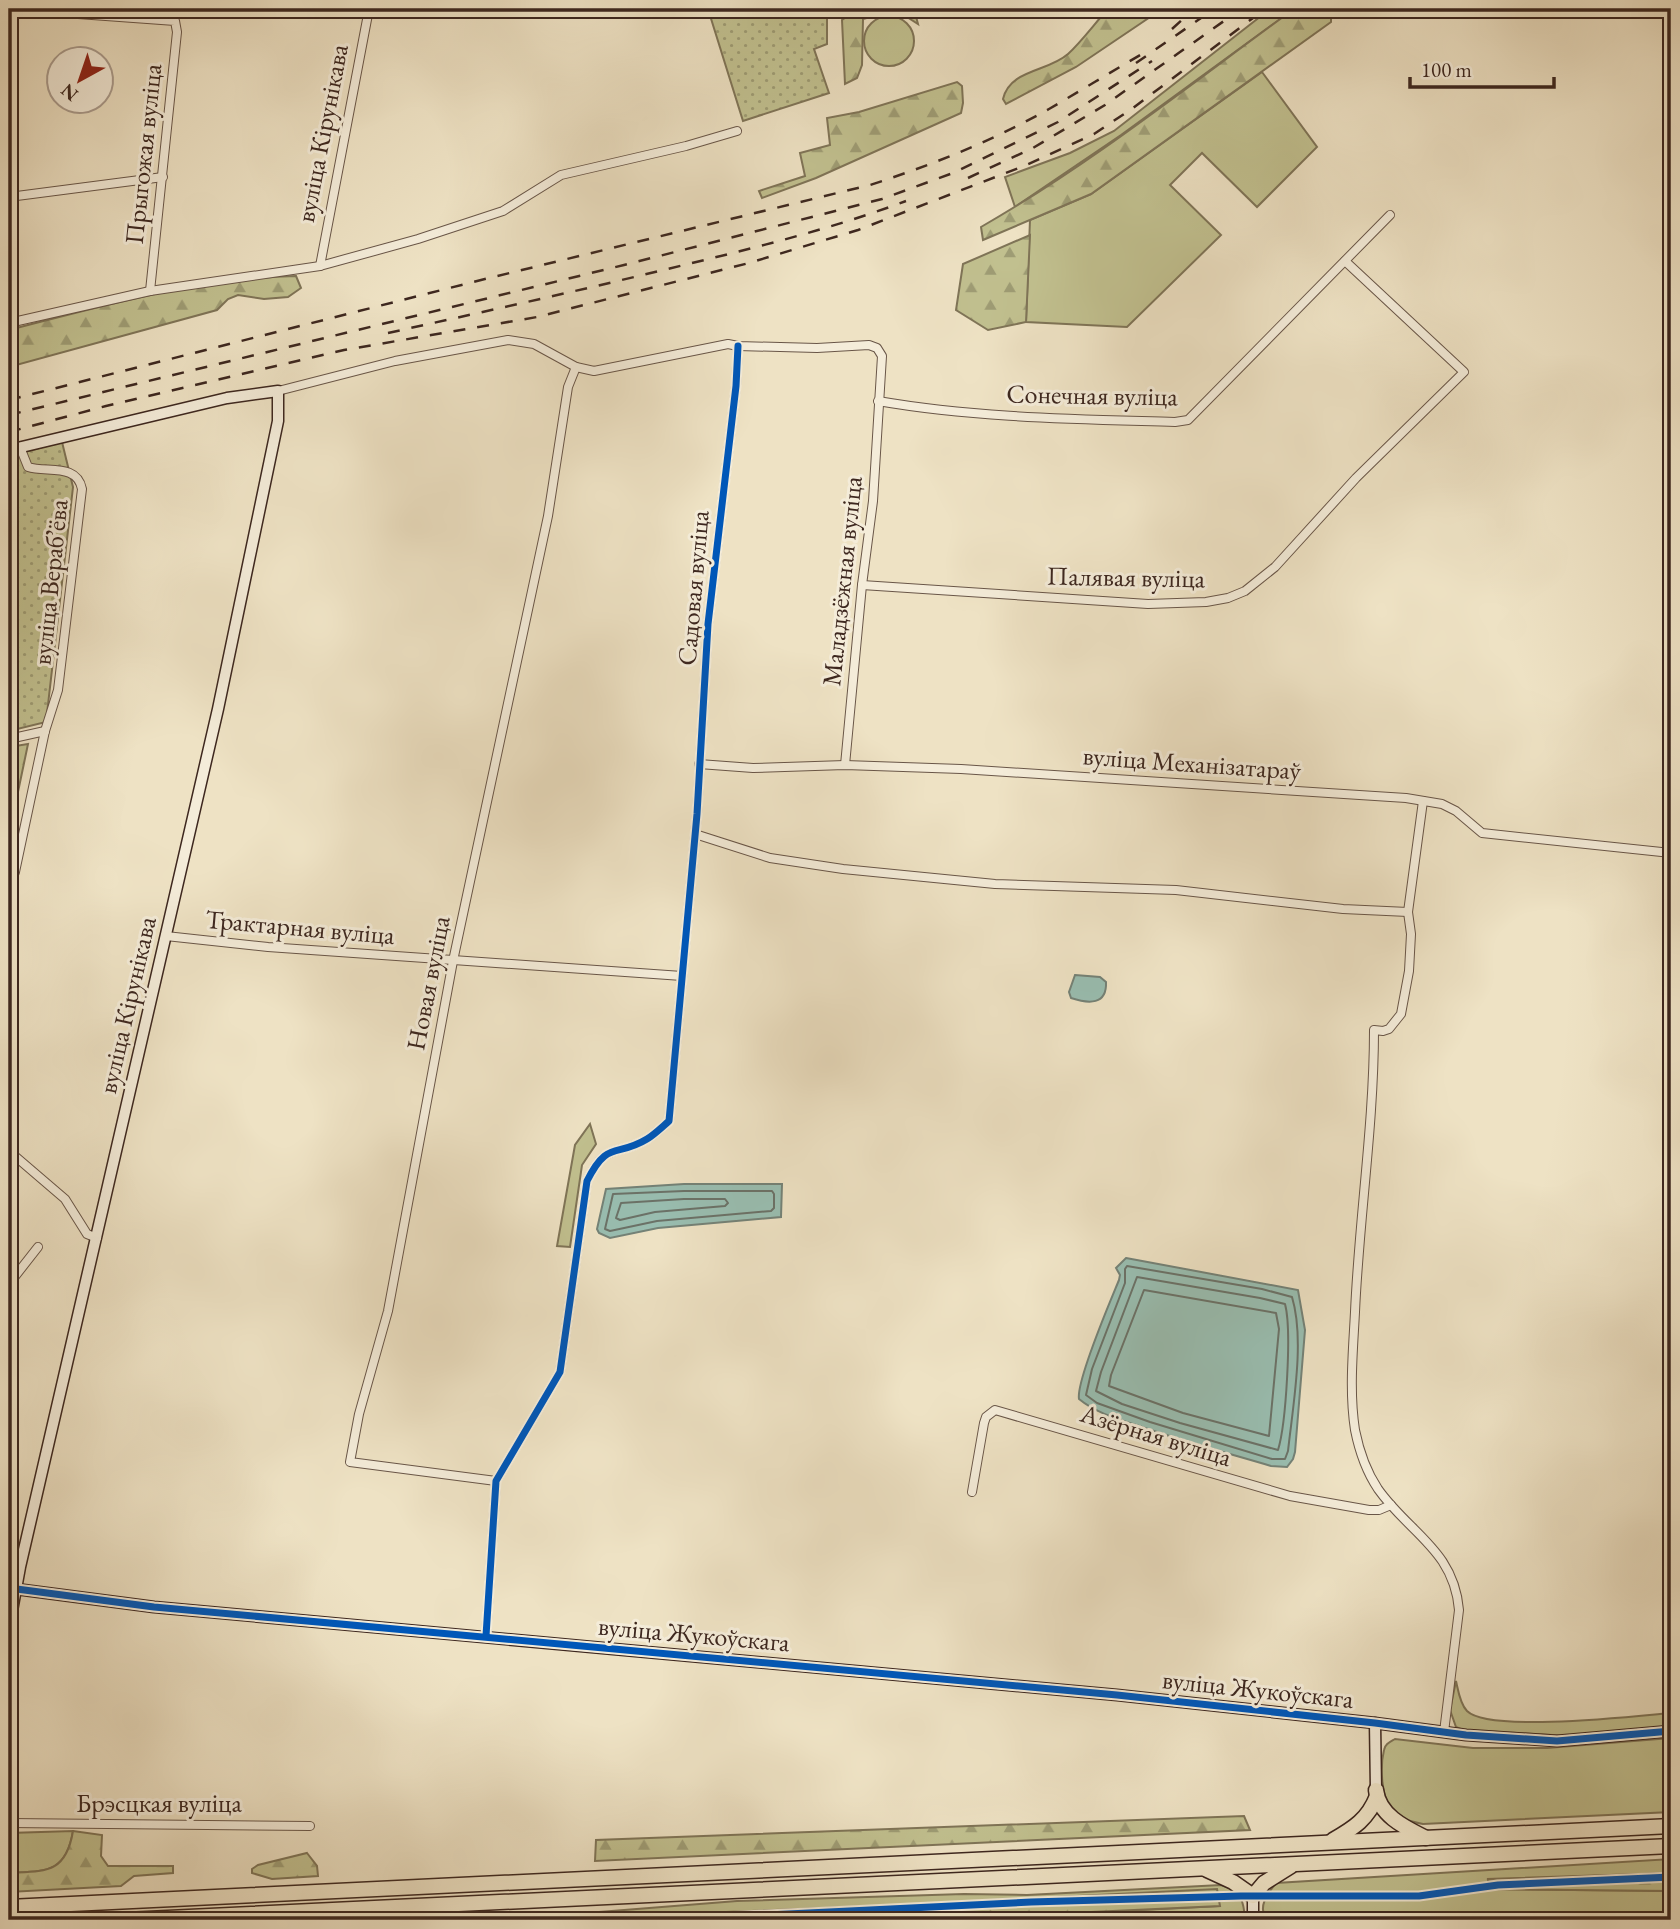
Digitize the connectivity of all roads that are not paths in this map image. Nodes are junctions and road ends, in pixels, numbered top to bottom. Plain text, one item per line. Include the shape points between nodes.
1 (9, 9) edge
2 (369, 9) edge
3 (737, 131) dead end
4 (163, 177) junction
5 (9, 197) edge
6 (1390, 215) dead end
7 (1345, 261) junction
8 (320, 266) junction
9 (150, 291) junction
10 (9, 323) edge
11 (738, 346) junction
12 (576, 368) junction
13 (278, 391) junction
14 (878, 401) junction
15 (14, 448) edge
16 (862, 585) junction
17 (45, 732) junction
18 (9, 739) edge
19 (699, 764) junction
20 (845, 765) junction
21 (1423, 801) junction
22 (695, 834) junction
23 (1671, 853) edge
24 (9, 886) edge
25 (1408, 912) junction
26 (166, 936) junction
27 (453, 961) junction
28 (682, 976) junction
29 (9, 1151) edge
30 (97, 1238) junction
31 (38, 1247) dead end
32 (9, 1284) edge
33 (496, 1481) junction
34 (972, 1492) dead end
35 (1391, 1505) junction
36 (12, 1589) edge
37 (9, 1627) edge
38 (486, 1636) junction
39 (1375, 1723) junction
40 (1671, 1731) edge
41 (1444, 1732) junction
42 (1377, 1793) junction
43 (9, 1823) edge
44 (310, 1826) dead end
45 (1671, 1826) edge
46 (1427, 1838) junction
47 (1330, 1842) junction
48 (1671, 1846) edge
49 (1294, 1865) junction
50 (1203, 1868) junction
51 (1252, 1896) junction
52 (10, 1906) edge
53 (126, 1920) edge
54 (1253, 1920) edge

1 - 4 street, Прыгожая вуліца via 175,21
2 - 8 street, вуліца Кірунікава
3 - 8 street via 561,175 503,211
4 - 5 street
4 - 9 street, Прыгожая вуліца
6 - 7 street, Сонечная вуліца
7 - 14 street, Сонечная вуліца via 1188,420 1036,418
7 - 16 street, Палявая вуліца via 1464,372 1356,478 1275,568 1245,591 1206,602 1148,604
8 - 9 street
9 - 10 street
11 - 12 street via 712,346 594,371
11 - 14 street, Маладзёжная вуліца via 877,348 882,356
11 - 19 street, Садовая вуліца via 708,624
12 - 13 street via 534,344 508,340 395,360
12 - 27 street, Новая вуліца via 568,387 548,516
13 - 15 street via 227,398
13 - 26 street, вуліца Кірунікава via 278,421
14 - 16 street, Маладзёжная вуліца via 873,501
15 - 17 street, вуліца Верабʼёва via 28,467 71,472 82,489 61,675
16 - 20 street, Маладзёжная вуліца
17 - 18 street
17 - 24 street, вуліца Верабʼёва
19 - 20 street, вуліца Механізатараў via 752,768
19 - 22 street, Садовая вуліца
20 - 21 street, вуліца Механізатараў
21 - 23 street, вуліца Механізатараў via 1456,811 1482,833
21 - 25 street
22 - 25 street via 771,858 843,869 995,884 1176,890
22 - 28 street, Садовая вуліца
25 - 35 street via 1409,971 1401,1014 1389,1028 1374,1030 1352,1357 1360,1451 1368,1472
26 - 27 street, Трактарная вуліца
26 - 30 street, вуліца Кірунікава
27 - 28 street, Трактарная вуліца
27 - 33 street, Новая вуліца via 388,1311 350,1462
28 - 33 street, Садовая вуліца via 669,1121 646,1140 610,1151 597,1162 587,1181 560,1372
29 - 30 street via 65,1199 87,1234
30 - 36 street, вуліца Кірунікава
31 - 32 street
33 - 38 street
34 - 35 street, Азёрная вуліца via 986,1417 995,1410 1290,1496 1369,1510
35 - 41 street via 1443,1562 1457,1591
36 - 37 street, вуліца Кірунікава
36 - 38 street, вуліца Жукоўскага via 154,1608
38 - 39 street, вуліца Жукоўскага
39 - 41 street, вуліца Жукоўскага
39 - 42 street
40 - 41 street, вуліца Жукоўскага via 1557,1741
42 - 46 highway via 1395,1821
42 - 47 highway via 1363,1821
43 - 44 street, Брэсцкая вуліца
45 - 46 highway
46 - 47 highway
47 - 52 highway
48 - 49 highway
49 - 50 highway
49 - 51 highway
50 - 51 highway
50 - 53 highway
51 - 54 street

